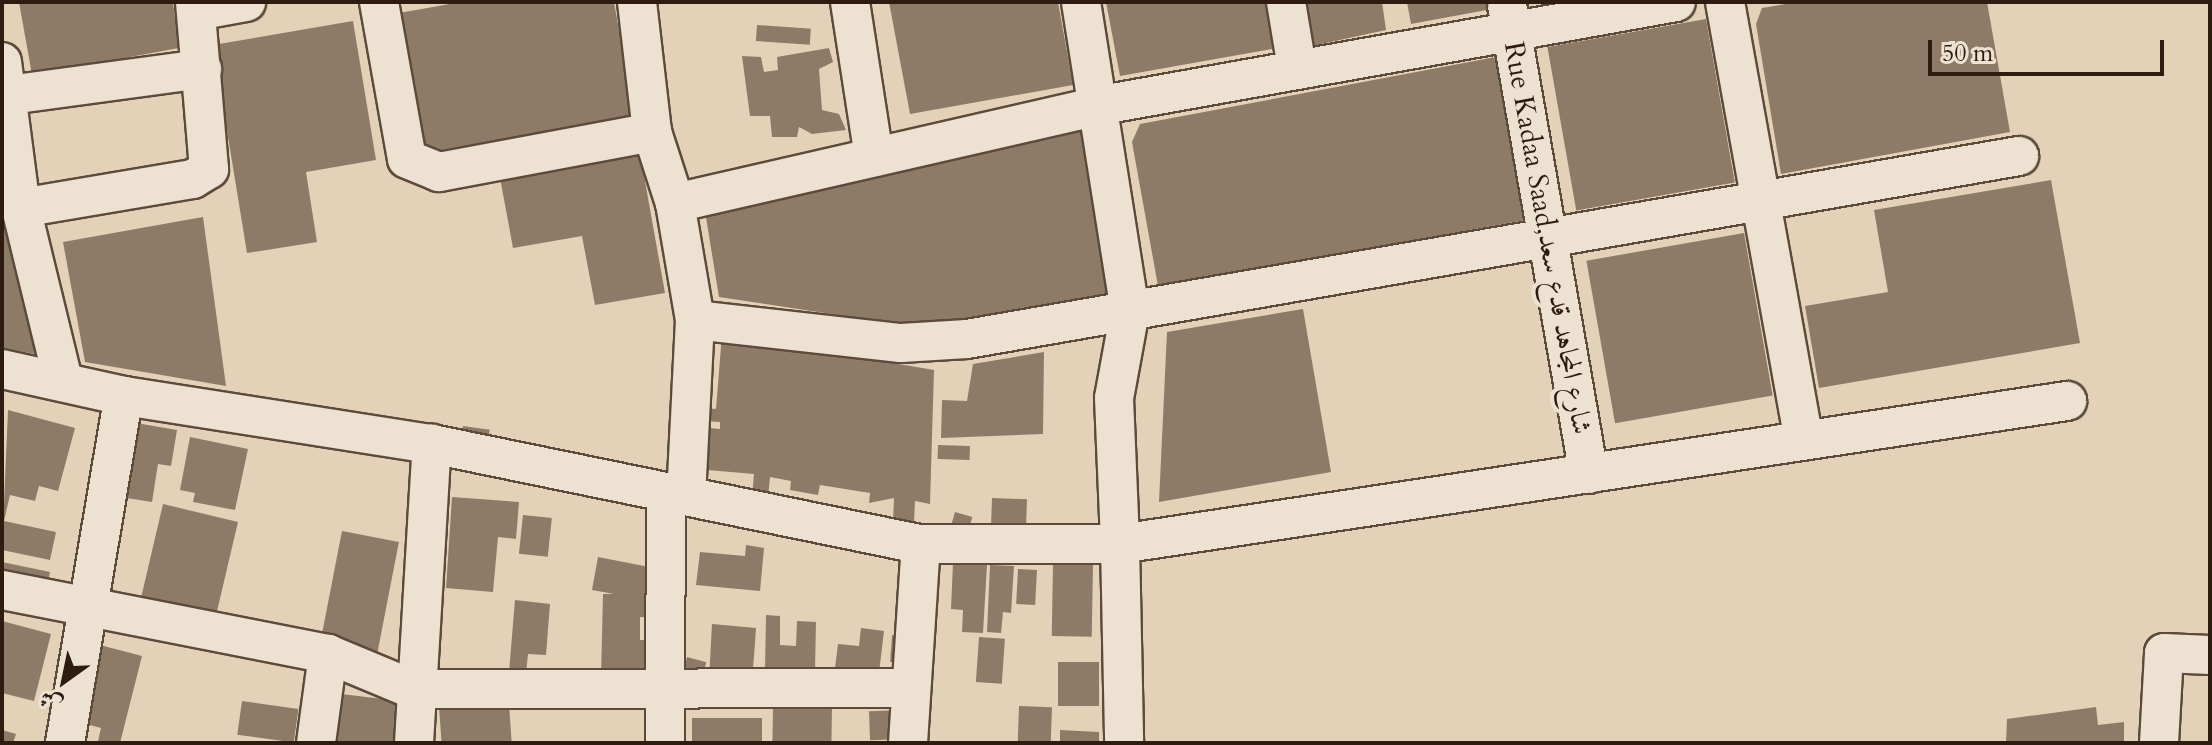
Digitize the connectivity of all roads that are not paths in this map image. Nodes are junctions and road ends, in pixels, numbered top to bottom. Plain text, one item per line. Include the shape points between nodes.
1 (246, 2) edge
2 (379, 2) edge
3 (637, 2) edge
4 (850, 2) edge
5 (1081, 2) edge
6 (1286, 2) edge
7 (1676, 2) edge
8 (1725, 2) edge
9 (196, 6) edge
10 (1509, 15) edge
11 (1297, 68) junction
12 (202, 69) junction
13 (4, 84) edge
14 (1102, 105) junction
15 (652, 132) junction
16 (2019, 156) dead end
17 (874, 157) junction
18 (675, 203) junction
19 (1760, 204) junction
20 (21, 208) junction
21 (1550, 239) junction
22 (1130, 311) junction
23 (695, 320) junction
24 (2, 369) edge
25 (63, 380) junction
26 (124, 396) junction
27 (2067, 401) dead end
28 (1804, 440) junction
29 (432, 444) junction
30 (1589, 474) junction
31 (676, 496) junction
32 (921, 544) junction
33 (1120, 544) junction
34 (2, 590) edge
35 (91, 609) junction
36 (328, 654) junction
37 (2210, 655) edge
38 (907, 688) junction
39 (412, 689) junction
40 (663, 692) junction
41 (65, 743) edge
42 (316, 743) edge
43 (414, 743) edge
44 (665, 743) edge
45 (908, 743) edge
46 (1124, 743) edge
47 (2159, 743) edge

1 - 9 street
2 - 15 street via 407,159 439,172
3 - 15 street
4 - 17 street
5 - 14 street
6 - 11 street
7 - 10 street
8 - 19 street
9 - 12 street
10 - 11 street
10 - 21 street, Rue Kadaa Saad,شارع المجاهد قدع سعد
11 - 14 street
12 - 13 street
12 - 20 street via 209,169 193,179
13 - 20 street
14 - 17 street
14 - 22 street
15 - 18 street
16 - 19 street
17 - 18 street
18 - 23 street
19 - 21 street
19 - 28 street
20 - 25 street
21 - 22 street
21 - 30 street, Rue Kadaa Saad,شارع المجاهد قدع سعد
22 - 23 street via 967,339 901,343
22 - 33 street via 1114,398
23 - 31 street
24 - 25 street
25 - 26 street
26 - 29 street
26 - 35 street
27 - 28 street
28 - 30 street
29 - 31 street
29 - 39 street
30 - 33 street
31 - 32 street
31 - 40 street
32 - 33 street
32 - 38 street
33 - 46 street
34 - 35 street
35 - 36 street
35 - 41 street
36 - 39 street
36 - 42 street
37 - 47 street via 2164,653
38 - 40 street
38 - 45 street
39 - 40 street
39 - 43 street
40 - 44 street

